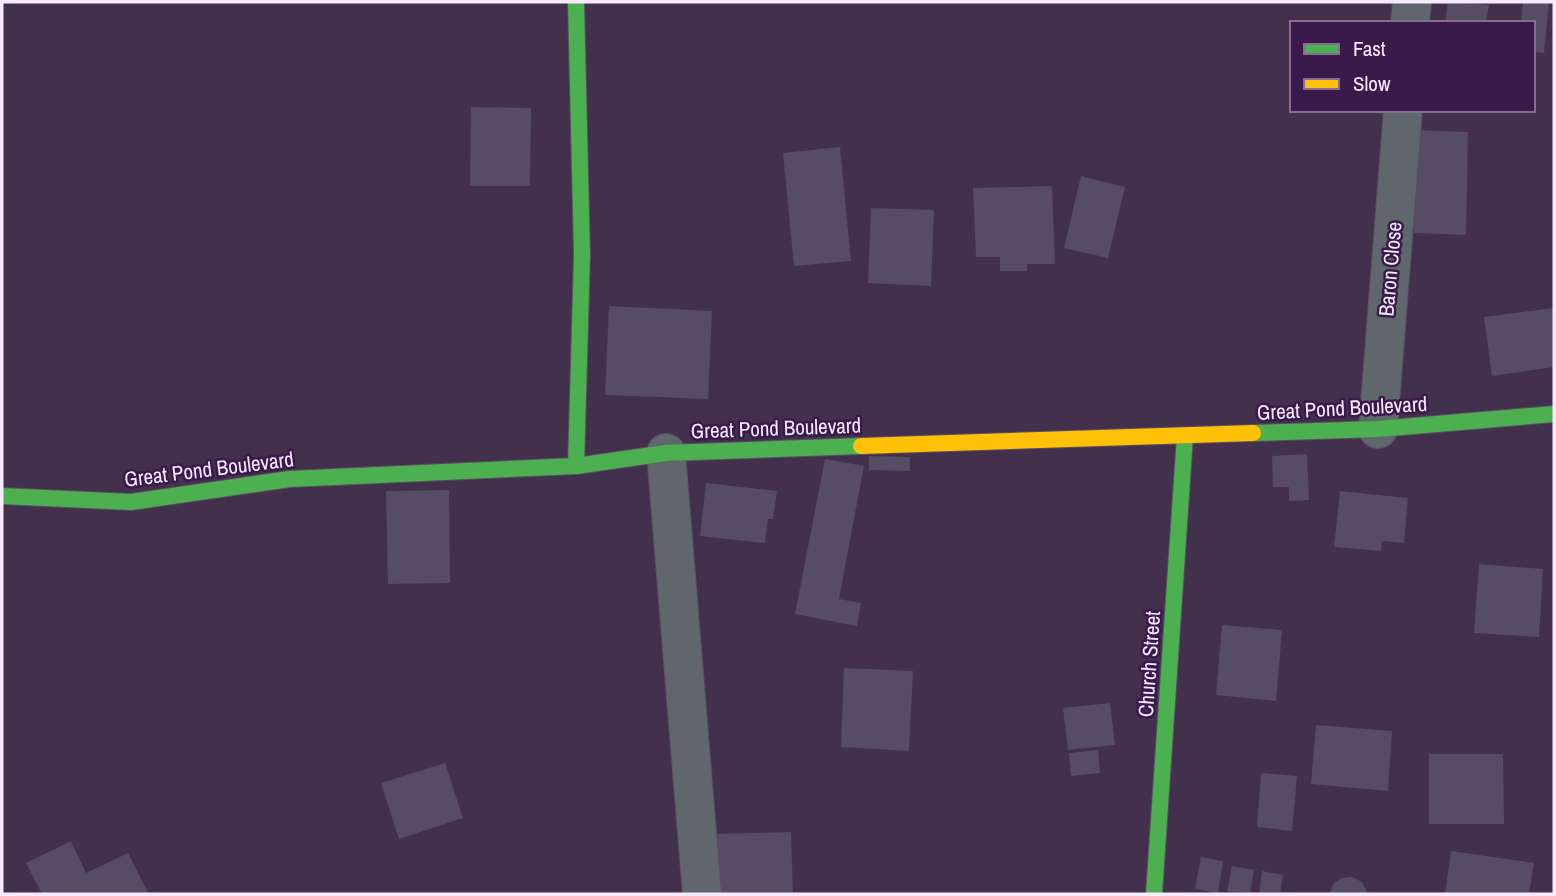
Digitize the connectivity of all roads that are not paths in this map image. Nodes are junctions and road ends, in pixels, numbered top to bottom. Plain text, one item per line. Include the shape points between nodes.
1 (576, 2) edge
2 (1412, 2) edge
3 (1410, 21) edge
4 (1403, 112) edge
5 (1554, 414) edge
6 (1378, 429) junction
7 (1185, 436) junction
8 (666, 453) junction
9 (576, 466) junction
10 (2, 496) edge
11 (702, 894) edge
12 (1154, 894) edge

1 - 9 street via 582,255
2 - 3 street
4 - 6 street, Baron Close
5 - 6 street, Great Pond Boulevard
6 - 7 street, Great Pond Boulevard
7 - 8 street, Great Pond Boulevard
7 - 12 street, Church Street
8 - 9 street, Great Pond Boulevard
8 - 11 street
9 - 10 street, Great Pond Boulevard via 290,479 131,502

